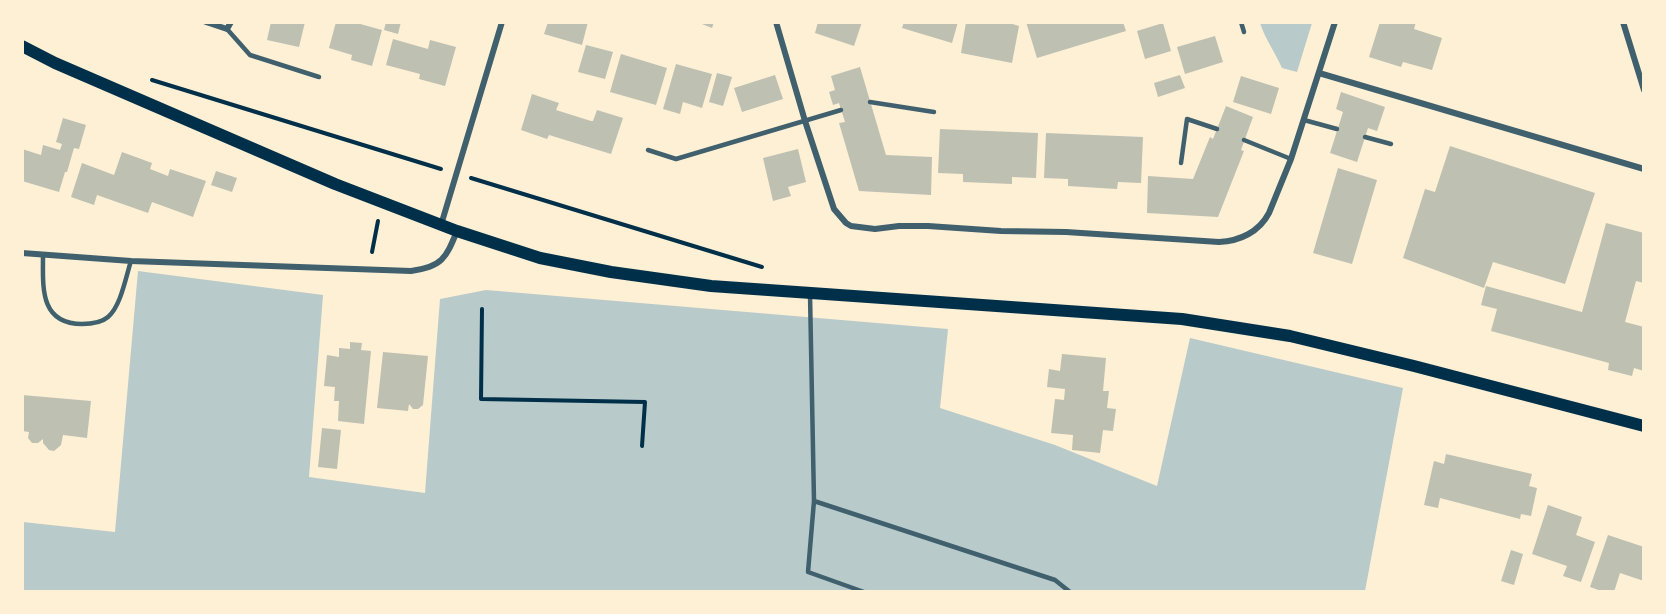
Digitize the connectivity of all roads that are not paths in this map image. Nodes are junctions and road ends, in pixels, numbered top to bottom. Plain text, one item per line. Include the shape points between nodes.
1 (206, 22) edge
2 (502, 22) edge
3 (776, 22) edge
4 (1241, 22) edge
5 (1335, 22) edge
6 (1623, 22) edge
7 (229, 26) edge
8 (1244, 32) dead end
9 (22, 46) edge
10 (1319, 73) junction
11 (319, 77) dead end
12 (1644, 90) edge
13 (870, 102) dead end
14 (841, 110) dead end
15 (934, 112) dead end
16 (1304, 120) junction
17 (805, 121) junction
18 (1217, 129) dead end
19 (1337, 129) dead end
20 (1365, 136) dead end
21 (1244, 140) dead end
22 (1391, 144) dead end
23 (648, 150) dead end
24 (1291, 159) junction
25 (1181, 163) dead end
26 (1644, 169) edge
27 (441, 225) junction
28 (457, 231) junction
29 (22, 253) edge
30 (43, 255) junction
31 (130, 261) junction
32 (810, 294) junction
33 (1644, 426) edge
34 (814, 501) junction
35 (864, 591) edge
36 (1070, 591) edge

1 - 7 street
2 - 27 street
3 - 17 street
4 - 8 lane
5 - 10 street
6 - 12 street
7 - 11 lane via 250,55
9 - 27 main road via 335,184
10 - 16 street
10 - 26 street
13 - 15 lane
14 - 17 lane
16 - 19 lane
16 - 24 street
17 - 23 lane via 676,159
17 - 24 street via 836,213 851,226 865,228 921,225 1230,242 1264,221
18 - 25 lane via 1187,119
20 - 22 lane
21 - 24 lane
27 - 28 main road
28 - 31 street via 445,258 436,265 411,271
28 - 32 main road via 540,258 611,272
29 - 30 street
30 - 31 street
30 - 31 lane via 48,308 69,324 92,324 109,317 120,298
32 - 33 main road via 1182,319 1290,336
32 - 34 lane
34 - 35 lane via 808,572
34 - 36 lane via 1055,580

